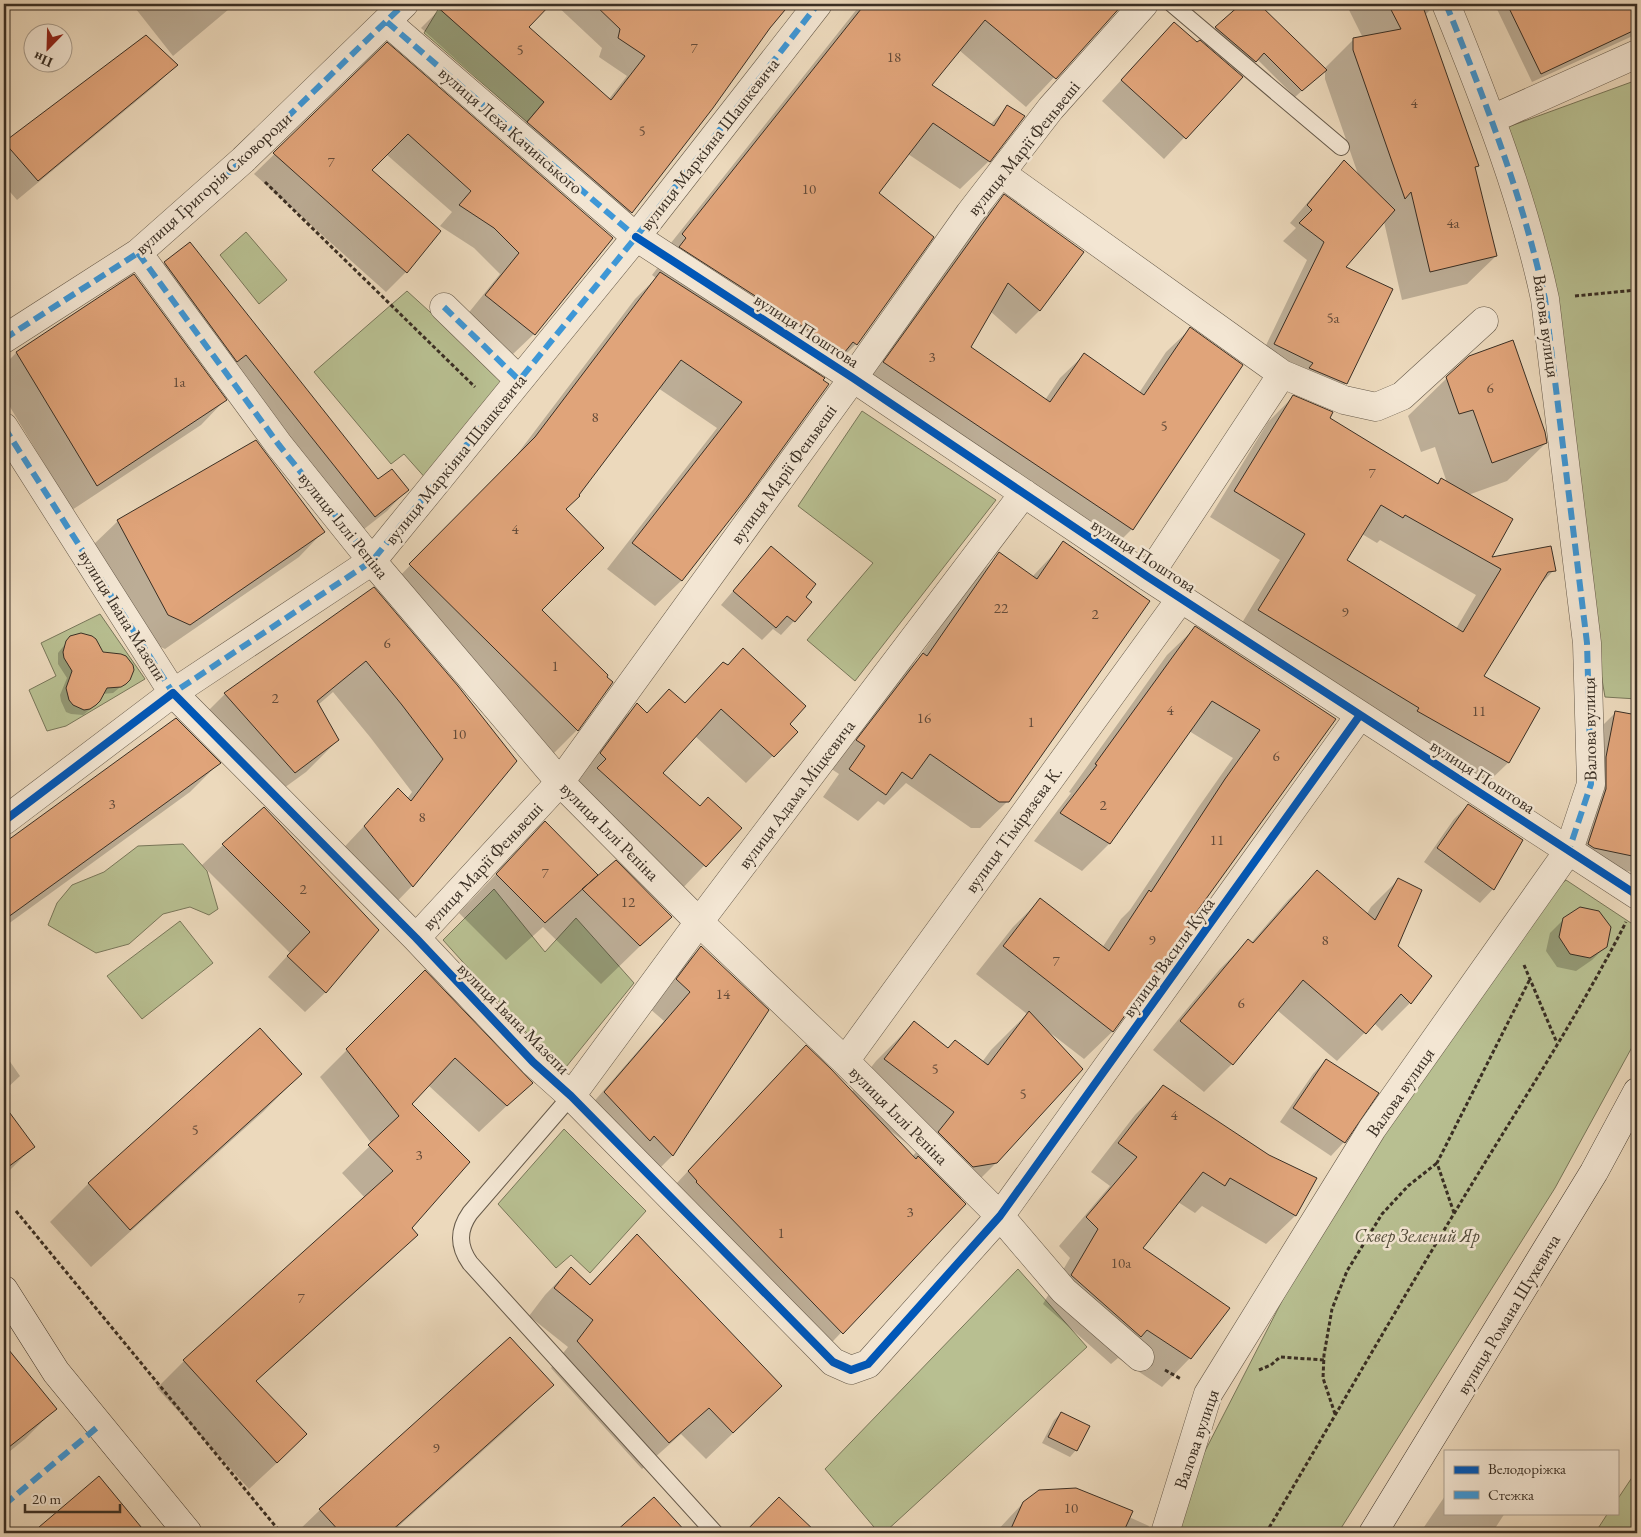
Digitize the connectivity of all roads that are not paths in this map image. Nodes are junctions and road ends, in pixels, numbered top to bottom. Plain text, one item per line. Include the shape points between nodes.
1 (818, 4) edge
2 (1144, 4) edge
3 (1172, 4) edge
4 (1446, 4) edge
5 (395, 13) edge
6 (1637, 54) edge
7 (1492, 118) junction
8 (1341, 147) dead end
9 (1001, 174) junction
10 (636, 237) junction
11 (138, 253) junction
12 (444, 307) dead end
13 (1484, 321) dead end
14 (4, 340) edge
15 (1282, 374) junction
16 (853, 378) junction
17 (520, 380) junction
18 (4, 427) edge
19 (1024, 493) junction
20 (372, 561) junction
21 (1148, 577) junction
22 (1182, 597) junction
23 (173, 694) junction
24 (1360, 715) junction
25 (560, 782) junction
26 (4, 821) edge
27 (1569, 850) junction
28 (1633, 906) edge
29 (699, 922) junction
30 (416, 938) junction
31 (845, 1061) junction
32 (1637, 1092) edge
33 (571, 1096) junction
34 (1000, 1216) junction
35 (4, 1290) edge
36 (1140, 1357) road end
37 (833, 1362) joint
38 (188, 1533) edge
39 (715, 1533) edge
40 (1165, 1533) edge
41 (1373, 1533) edge

1 - 10 street, вулиця Маркіяна Шашкевича
2 - 9 street, вулиця Марії Феньвеші via 1052,108
3 - 8 lane
4 - 7 street, Валова вулиця
5 - 10 street, вулиця Леха Качинського
5 - 11 street, вулиця Григорія Сковороди via 243,160
6 - 7 street
7 - 27 street, Валова вулиця via 1546,299 1587,643 1591,784
9 - 15 street
9 - 16 street, вулиця Марії Феньвеші
10 - 16 street, вулиця Поштова
10 - 17 street, вулиця Маркіяна Шашкевича
11 - 14 street, вулиця Григорія Сковороди
11 - 20 street, вулиця Іллі Рєпіна via 279,445
12 - 17 street
13 - 15 street via 1402,396 1376,407 1344,400
15 - 21 street
16 - 19 street, вулиця Поштова
16 - 25 street, вулиця Марії Феньвеші
17 - 20 street, вулиця Маркіяна Шашкевича
18 - 23 street, вулиця Івана Мазепи
19 - 21 street, вулиця Поштова
19 - 29 street, вулиця Адама Міцкевича
20 - 23 street, вулиця Маркіяна Шашкевича
20 - 25 street, вулиця Іллі Рєпіна
21 - 22 street, вулиця Поштова
22 - 24 street, вулиця Поштова
22 - 31 street, вулиця Тімірязєва К.
23 - 26 street, вулиця Маркіяна Шашкевича
23 - 30 street, вулиця Івана Мазепи
24 - 27 street, вулиця Поштова
24 - 34 street, вулиця Василя Кука
25 - 29 street, вулиця Іллі Рєпіна
25 - 30 street, вулиця Марії Феньвеші
27 - 28 street, вулиця Поштова
27 - 40 street, Валова вулиця via 1372,1129 1208,1394
29 - 31 street, вулиця Іллі Рєпіна
29 - 33 street, вулиця Адама Міцкевича
30 - 33 street, вулиця Івана Мазепи via 534,1062
31 - 34 street, вулиця Іллі Рєпіна
32 - 41 street, вулиця Романа Шухевича via 1594,1172
33 - 37 street, вулиця Івана Мазепи
33 - 39 lane via 470,1212 461,1229 462,1247 470,1263
34 - 36 street, вулиця Іллі Рєпіна via 1064,1290
34 - 37 street, вулиця Василя Кука via 868,1364 851,1370
35 - 38 street via 56,1372

